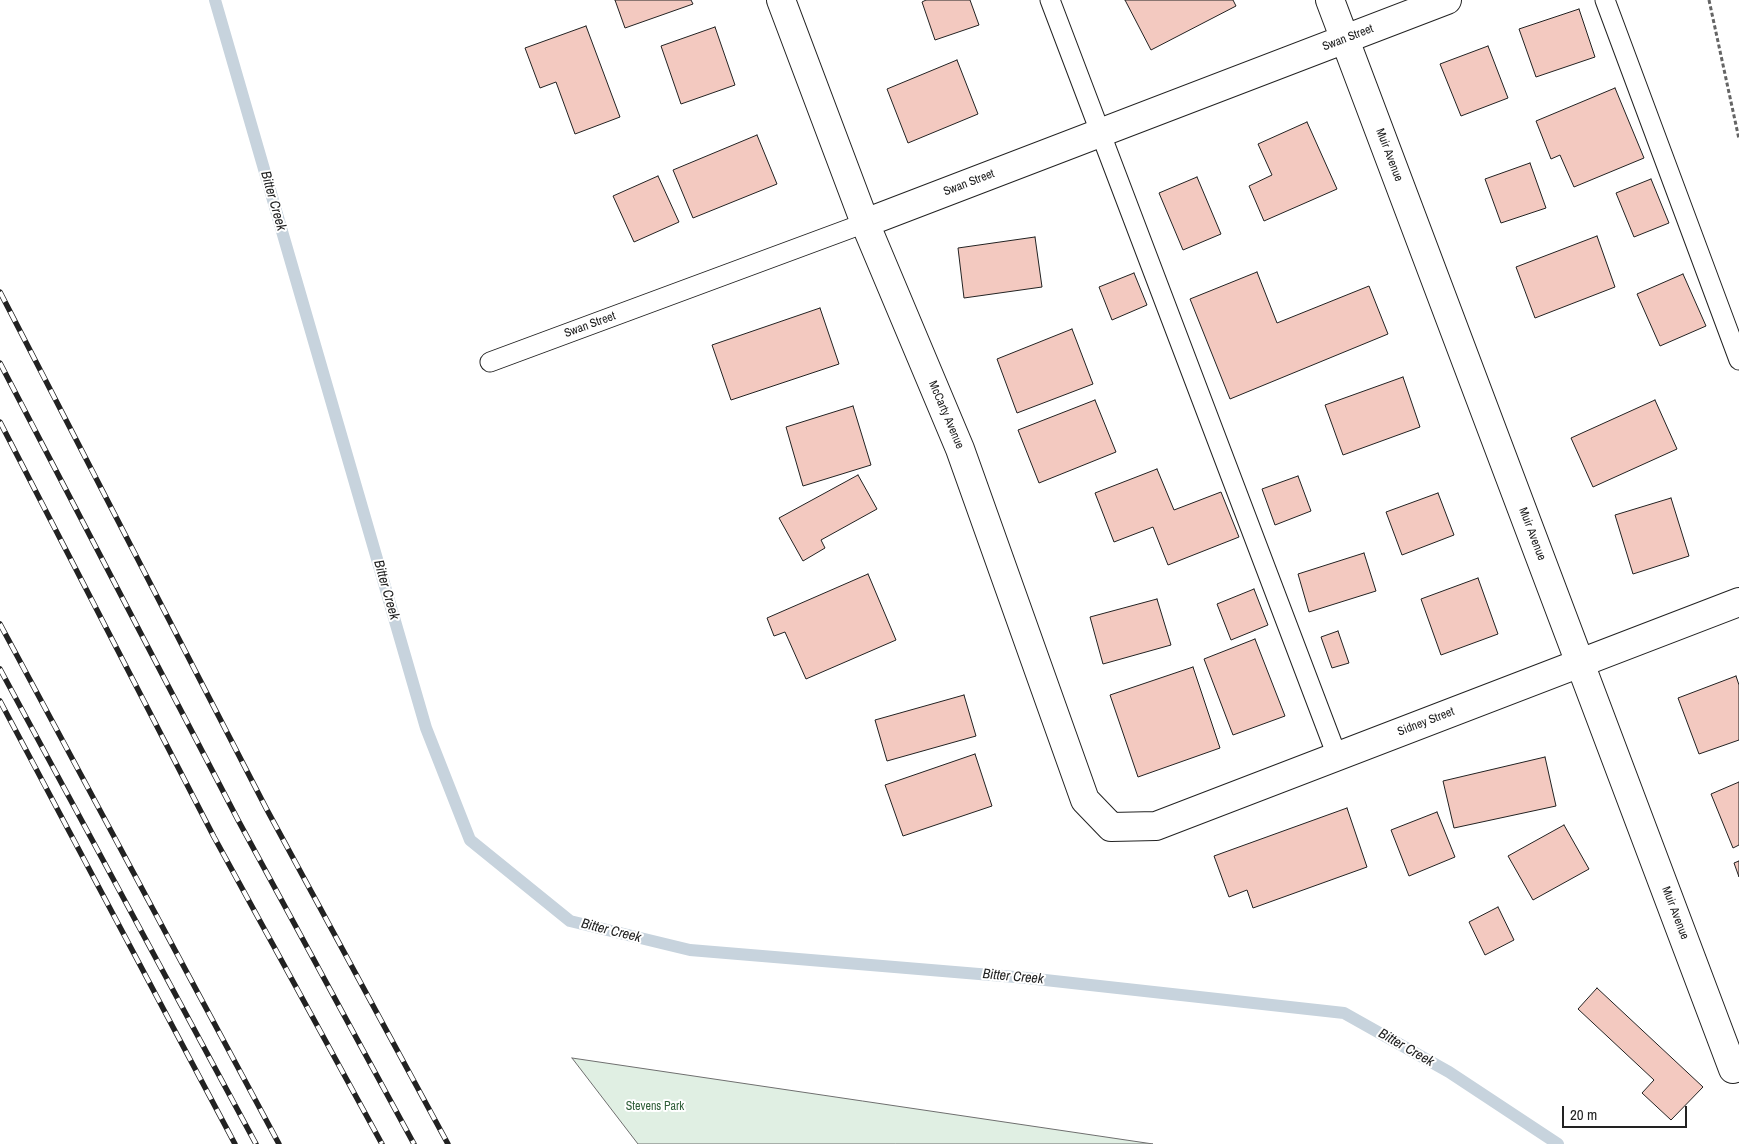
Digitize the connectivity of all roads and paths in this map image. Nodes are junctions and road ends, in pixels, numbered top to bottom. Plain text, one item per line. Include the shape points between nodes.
1 (781, 0) edge
2 (1050, 0) edge
3 (1330, 0) edge
4 (1447, 0) edge
5 (1605, 0) edge
6 (1708, 0) edge
7 (1345, 39) junction
8 (1100, 133) junction
9 (1739, 139) edge
10 (865, 223) junction
11 (1739, 360) edge
12 (490, 362) dead end
13 (1739, 602) edge
14 (1580, 662) junction
15 (1338, 756) junction
16 (1111, 827) joint
17 (1733, 1069) dead end

1 - 10 street, McCarty Avenue
2 - 8 lane
3 - 7 street, Muir Avenue
4 - 7 street, Swan Street
5 - 11 lane
6 - 9 path
7 - 8 street, Swan Street
7 - 14 street, Muir Avenue
8 - 10 street, Swan Street
8 - 15 lane
10 - 12 lane, Swan Street
10 - 16 street, McCarty Avenue via 960,449 1085,800
13 - 14 street, Sidney Street
14 - 15 street, Sidney Street
14 - 17 street, Muir Avenue
15 - 16 street, Sidney Street via 1156,826

